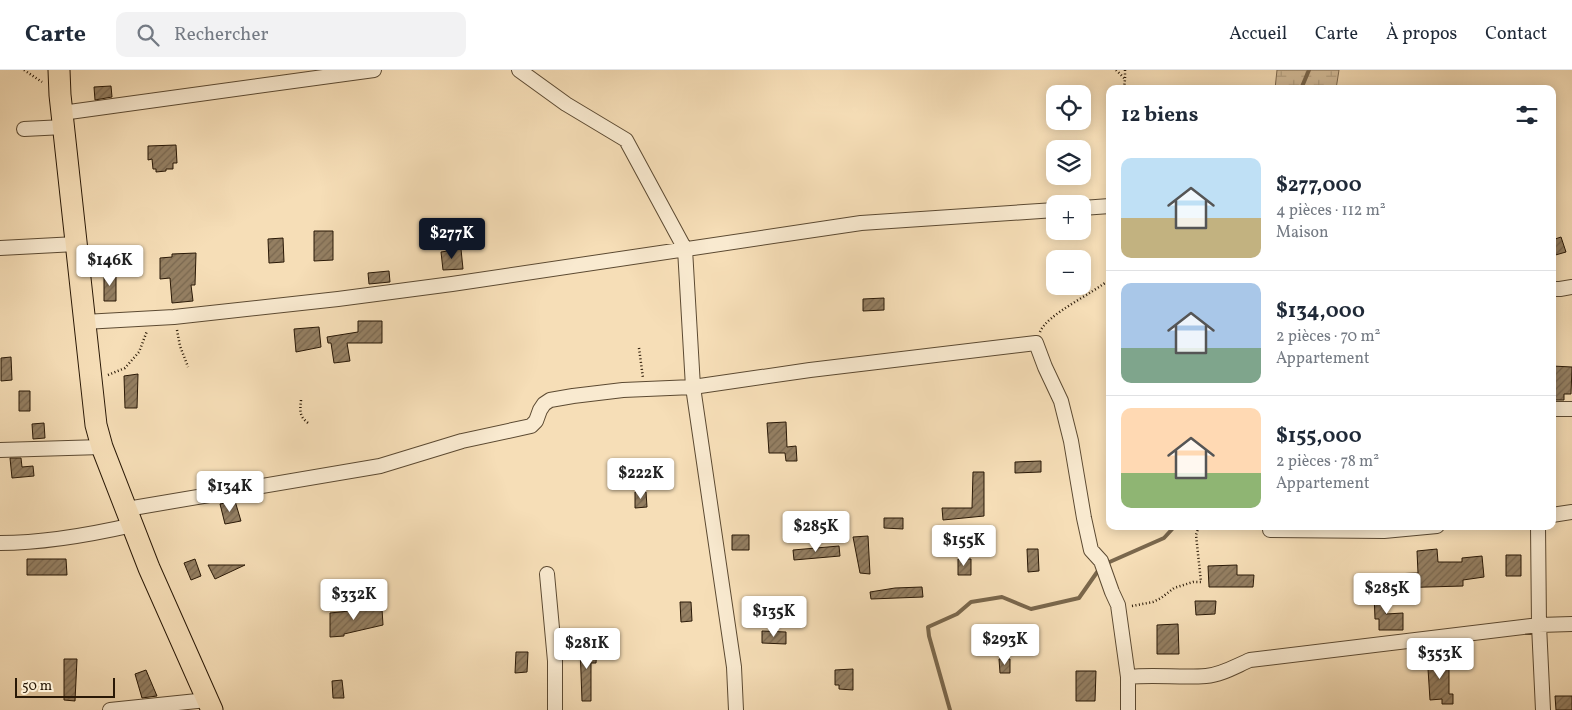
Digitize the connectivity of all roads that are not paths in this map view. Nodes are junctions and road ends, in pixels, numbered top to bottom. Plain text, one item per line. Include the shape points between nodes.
1 (59, 70) edge
2 (374, 70) edge
3 (519, 70) edge
4 (63, 120) junction
5 (24, 129) dead end
6 (1106, 206) edge
7 (1091, 207) edge
8 (1046, 211) edge
9 (76, 244) junction
10 (0, 248) edge
11 (685, 249) junction
12 (1572, 286) edge
13 (1556, 289) edge
14 (84, 322) junction
15 (693, 387) junction
16 (1556, 409) edge
17 (1572, 409) edge
18 (102, 447) junction
19 (0, 450) edge
20 (1572, 512) edge
21 (1556, 514) edge
22 (130, 517) junction
23 (1270, 530) dead end
24 (1395, 530) edge
25 (1538, 530) edge
26 (0, 543) edge
27 (547, 574) dead end
28 (1539, 624) junction
29 (1572, 624) edge
30 (1128, 677) junction
31 (210, 705) edge
32 (110, 710) edge
33 (554, 710) edge
34 (736, 710) edge
35 (1128, 710) edge
36 (1543, 710) edge

1 - 4 highway
2 - 4 street
3 - 11 street via 566,104 626,140
4 - 5 street
4 - 9 highway
6 - 7 street
8 - 11 street via 860,223
9 - 10 street
9 - 14 highway
11 - 14 street via 452,284 150,320
11 - 15 street
12 - 13 street
14 - 18 highway via 96,425
15 - 22 street via 550,400 531,426 462,441 380,466
15 - 30 street via 1036,343 1061,402 1091,550 1101,561 1118,605
15 - 34 street via 734,667
16 - 17 street
18 - 19 street
18 - 22 highway
20 - 21 street
22 - 26 street via 63,539
22 - 31 highway
23 - 24 street
25 - 28 street
27 - 33 street via 555,661
28 - 29 street
28 - 30 street via 1250,660 1208,676
28 - 36 street
30 - 35 street
31 - 32 street

